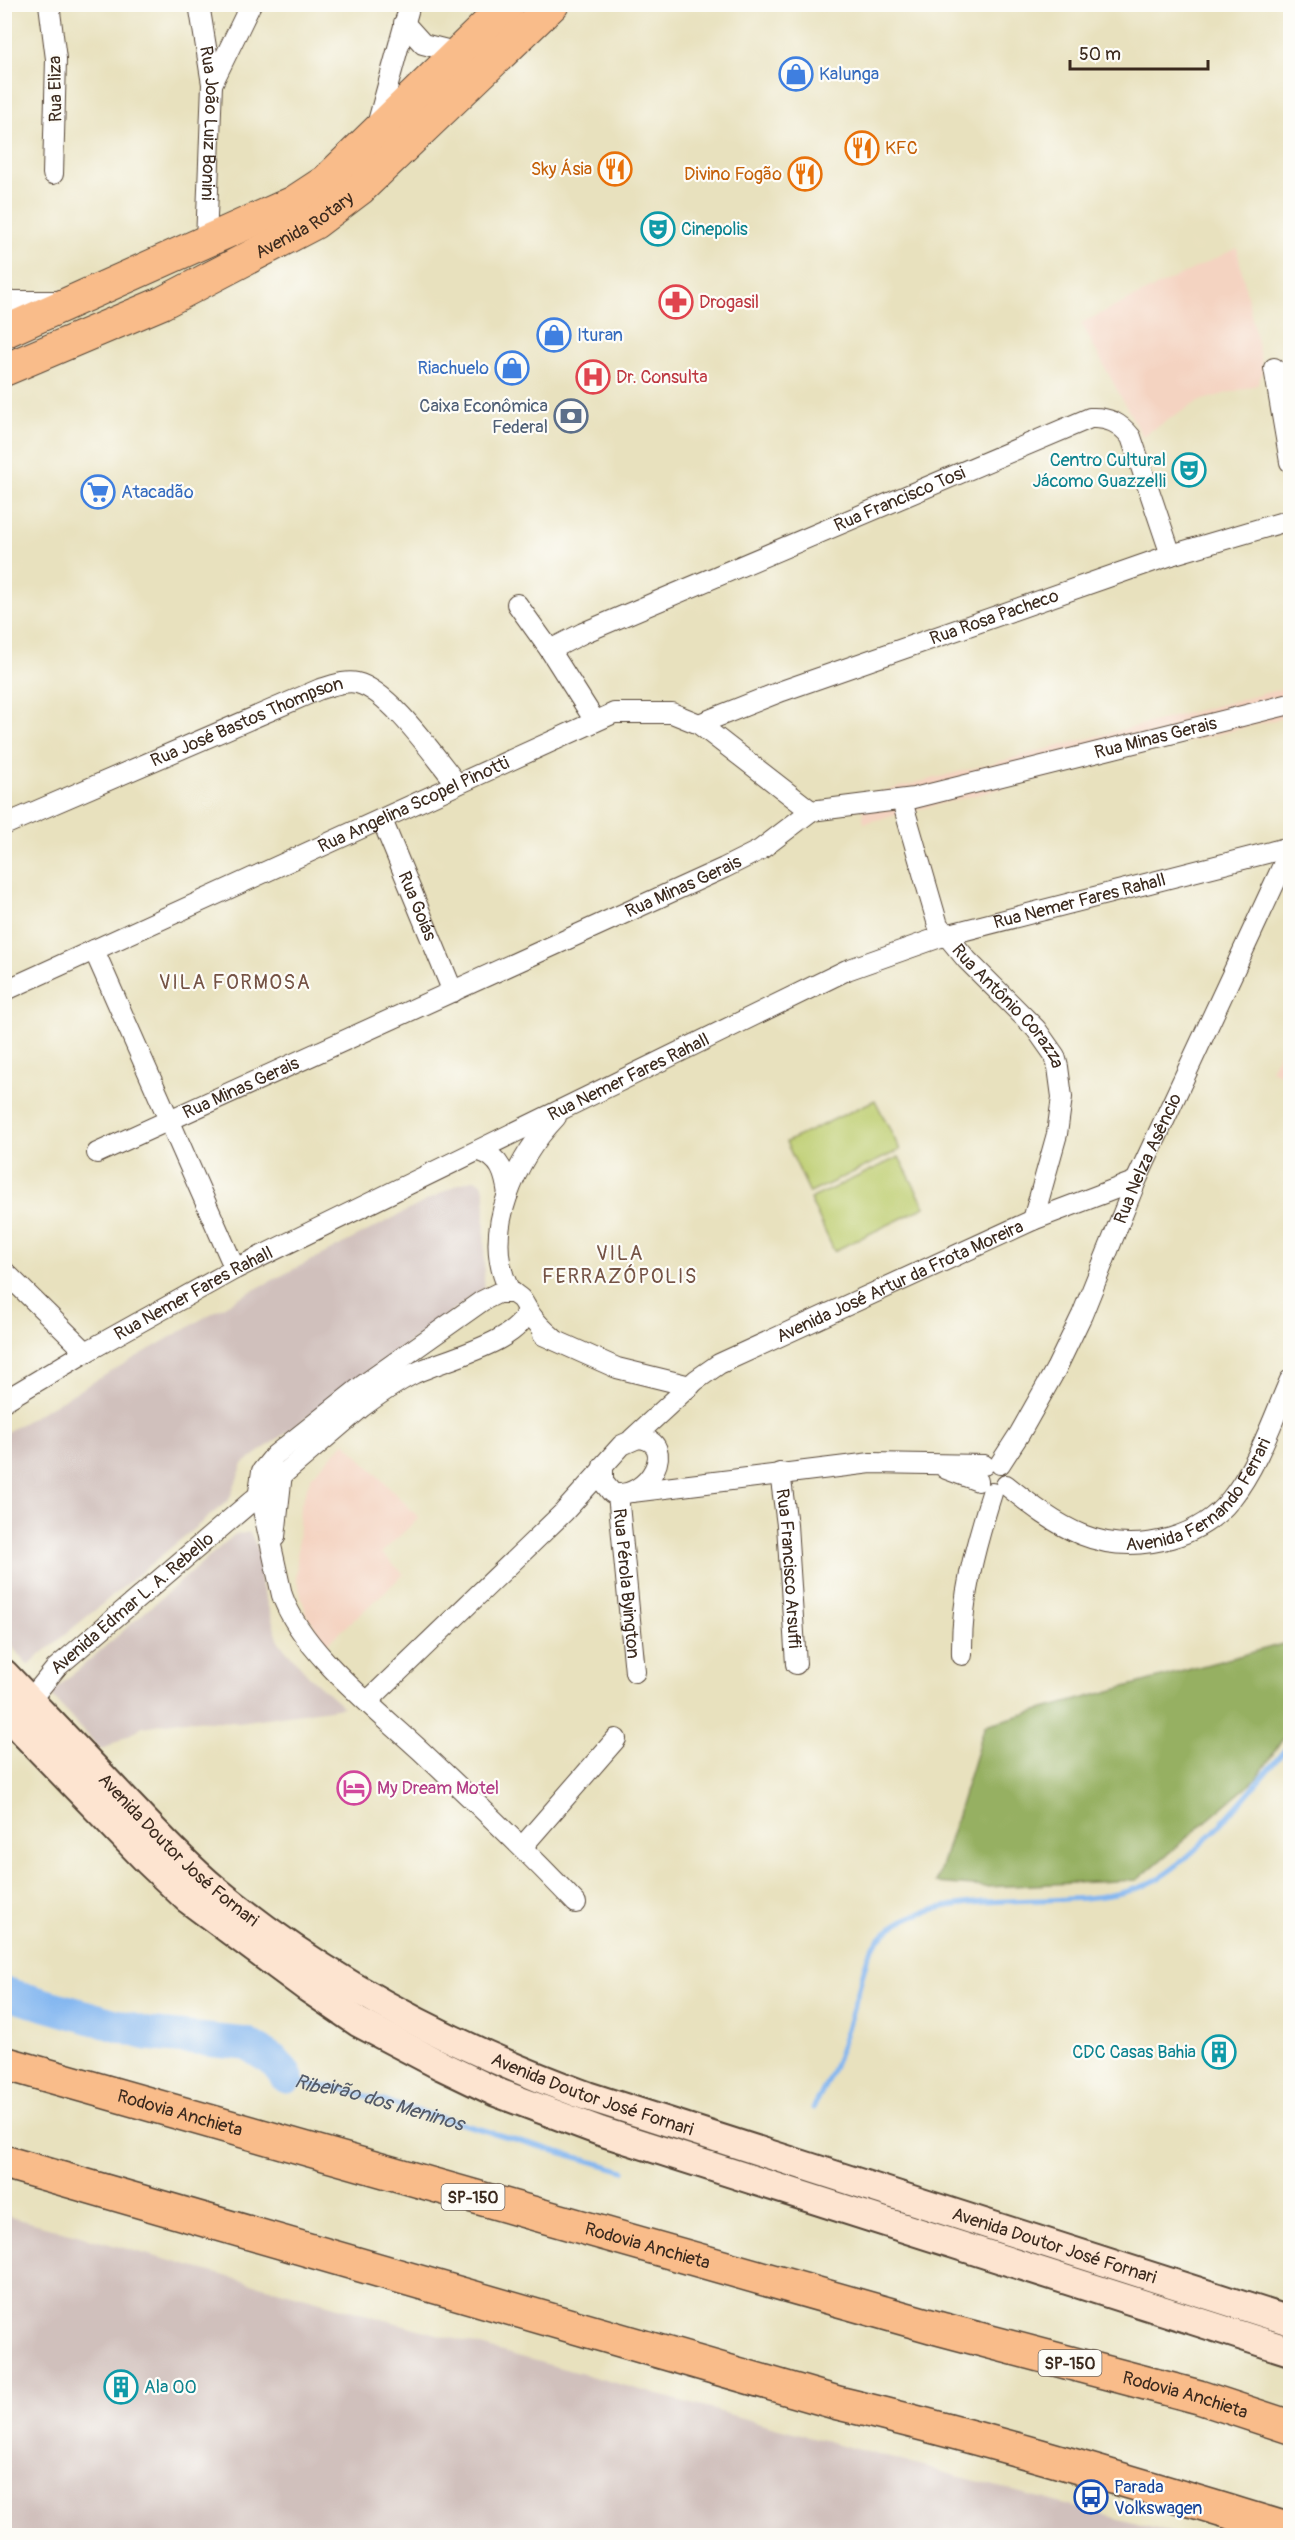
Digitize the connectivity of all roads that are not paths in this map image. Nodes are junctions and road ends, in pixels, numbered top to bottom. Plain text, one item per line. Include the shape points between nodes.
1 (49, 4) edge
2 (199, 4) edge
3 (251, 4) edge
4 (508, 4) edge
5 (553, 4) edge
6 (407, 14) edge
7 (459, 54) junction
8 (501, 56) junction
9 (212, 84) junction
10 (375, 135) junction
11 (53, 174) dead end
12 (206, 242) junction
13 (4, 301) edge
14 (77, 301) junction
15 (4, 332) edge
16 (1274, 368) dead end
17 (4, 370) edge
18 (1290, 462) edge
19 (1290, 520) edge
20 (1171, 555) junction
21 (517, 604) dead end
22 (550, 650) junction
23 (1290, 704) edge
24 (595, 721) junction
25 (699, 724) junction
26 (457, 784) junction
27 (902, 801) junction
28 (811, 810) junction
29 (382, 820) junction
30 (4, 825) edge
31 (1290, 849) edge
32 (946, 935) junction
33 (94, 950) junction
34 (4, 991) edge
35 (453, 992) junction
36 (563, 1110) junction
37 (170, 1120) junction
38 (480, 1151) junction
39 (97, 1154) dead end
40 (1136, 1181) junction
41 (508, 1194) junction
42 (1033, 1220) junction
43 (235, 1269) junction
44 (4, 1271) edge
45 (512, 1293) junction
46 (526, 1309) junction
47 (516, 1329) junction
48 (554, 1338) junction
49 (86, 1352) junction
50 (1290, 1380) edge
51 (690, 1386) junction
52 (4, 1401) edge
53 (674, 1402) junction
54 (632, 1439) junction
55 (657, 1451) junction
56 (602, 1470) junction
57 (282, 1473) junction
58 (780, 1473) junction
59 (992, 1478) junction
60 (695, 1483) junction
61 (259, 1492) junction
62 (621, 1493) junction
63 (564, 1512) junction
64 (274, 1558) junction
65 (962, 1655) dead end
66 (796, 1664) dead end
67 (635, 1672) dead end
68 (4, 1674) edge
69 (368, 1701) junction
70 (16, 1711) edge
71 (616, 1739) dead end
72 (522, 1847) junction
73 (576, 1903) dead end
74 (4, 2063) edge
75 (9, 2166) edge
76 (1290, 2321) edge
77 (1290, 2351) edge
78 (1290, 2427) edge
79 (1290, 2530) edge

1 - 11 street, Rua Eliza via 56,59
2 - 9 street, Rua João Luiz Bonini
3 - 9 street
4 - 7 main road, Avenida Rotary
5 - 8 main road, Avenida Rotary
6 - 7 street via 423,44
6 - 10 street
7 - 8 street
7 - 10 main road, Avenida Rotary
8 - 17 main road, Avenida Rotary via 360,189 315,224 162,303
9 - 12 street, Rua João Luiz Bonini
10 - 12 main road, Avenida Rotary via 326,181 294,202
12 - 14 main road, Avenida Rotary
13 - 14 street
14 - 15 main road, Avenida Rotary
16 - 18 street
19 - 20 street, Rua Rosa Pacheco
20 - 22 street, Rua Francisco Tosi via 1131,437 1104,417 1089,418
20 - 25 street, Rua Rosa Pacheco via 782,691
21 - 22 street
22 - 24 street
23 - 27 street, Rua Minas Gerais
24 - 25 street, Rua Angelina Scopel Pinotti via 614,713 642,711 672,713
24 - 26 street, Rua Angelina Scopel Pinotti
25 - 28 street, Rua Angelina Scopel Pinotti
26 - 29 street, Rua Angelina Scopel Pinotti
26 - 30 street, Rua José Bastos Thompson via 387,701 354,682 320,689
27 - 28 street, Rua Minas Gerais
27 - 32 street, Rua Antônio Corazza via 933,914
28 - 35 street, Rua Minas Gerais via 760,850
29 - 33 street, Rua Angelina Scopel Pinotti
29 - 35 street, Rua Goiás
31 - 32 street, Rua Nemer Fares Rahall
31 - 40 street, Rua Nelza Asêncio
32 - 36 street, Rua Nemer Fares Rahall via 847,970
32 - 42 street, Rua Antônio Corazza via 1036,1029 1055,1056 1062,1097 1057,1134
33 - 34 street, Rua Angelina Scopel Pinotti
33 - 37 street
35 - 37 street, Rua Minas Gerais
36 - 38 street, Rua Nemer Fares Rahall
36 - 41 street via 533,1147
37 - 39 street, Rua Minas Gerais
37 - 43 street
38 - 41 street via 498,1161
38 - 43 street, Rua Nemer Fares Rahall
40 - 42 street, Avenida José Artur da Frota Moreira
40 - 59 street, Rua Nelza Asêncio via 1077,1326
41 - 45 street via 500,1224 500,1250
42 - 51 street, Avenida José Artur da Frota Moreira via 738,1354
43 - 49 street, Rua Nemer Fares Rahall
44 - 49 street
45 - 46 street
45 - 61 street via 498,1293 482,1301 355,1392 267,1463 260,1476
46 - 47 street
46 - 48 street
47 - 48 street
47 - 57 street, Avenida Edmar L. A. Rebello via 396,1383
48 - 51 street via 617,1368
49 - 52 street, Rua Nemer Fares Rahall
50 - 59 street, Avenida Fernando Ferrari via 1238,1489 1210,1520 1182,1535 1134,1545 1103,1543 1059,1524
51 - 53 street, Avenida José Artur da Frota Moreira
53 - 54 street, Avenida José Artur da Frota Moreira
53 - 55 street, Avenida José Artur da Frota Moreira via 660,1428
54 - 55 street via 644,1438
54 - 56 street via 613,1454
55 - 60 street via 670,1470
55 - 62 street via 651,1475
56 - 62 street via 604,1485
56 - 63 street
57 - 61 street, Avenida Edmar L. A. Rebello
57 - 64 street
58 - 59 street, Avenida Fernando Ferrari via 871,1463 932,1464
58 - 60 street
58 - 66 street, Rua Francisco Arsuffi
59 - 65 street, Rua Nelza Asêncio via 967,1582
60 - 62 street
61 - 64 street
61 - 70 street, Avenida Edmar L. A. Rebello via 56,1668
62 - 63 street
62 - 67 street, Rua Pérola Byington
63 - 69 street
64 - 69 street via 292,1620
68 - 70 street, Avenida Doutor José Fornari
69 - 72 street
70 - 76 street, Avenida Doutor José Fornari via 213,1888 325,1968 403,2016 516,2070 587,2096
70 - 77 street, Avenida Doutor José Fornari via 148,1861 188,1899 358,2022 442,2066 496,2092 600,2131
71 - 72 street
72 - 73 street
74 - 78 highway, Rodovia Anchieta / SP-150 via 929,2326 1199,2397
75 - 79 highway via 838,2403 1006,2445

